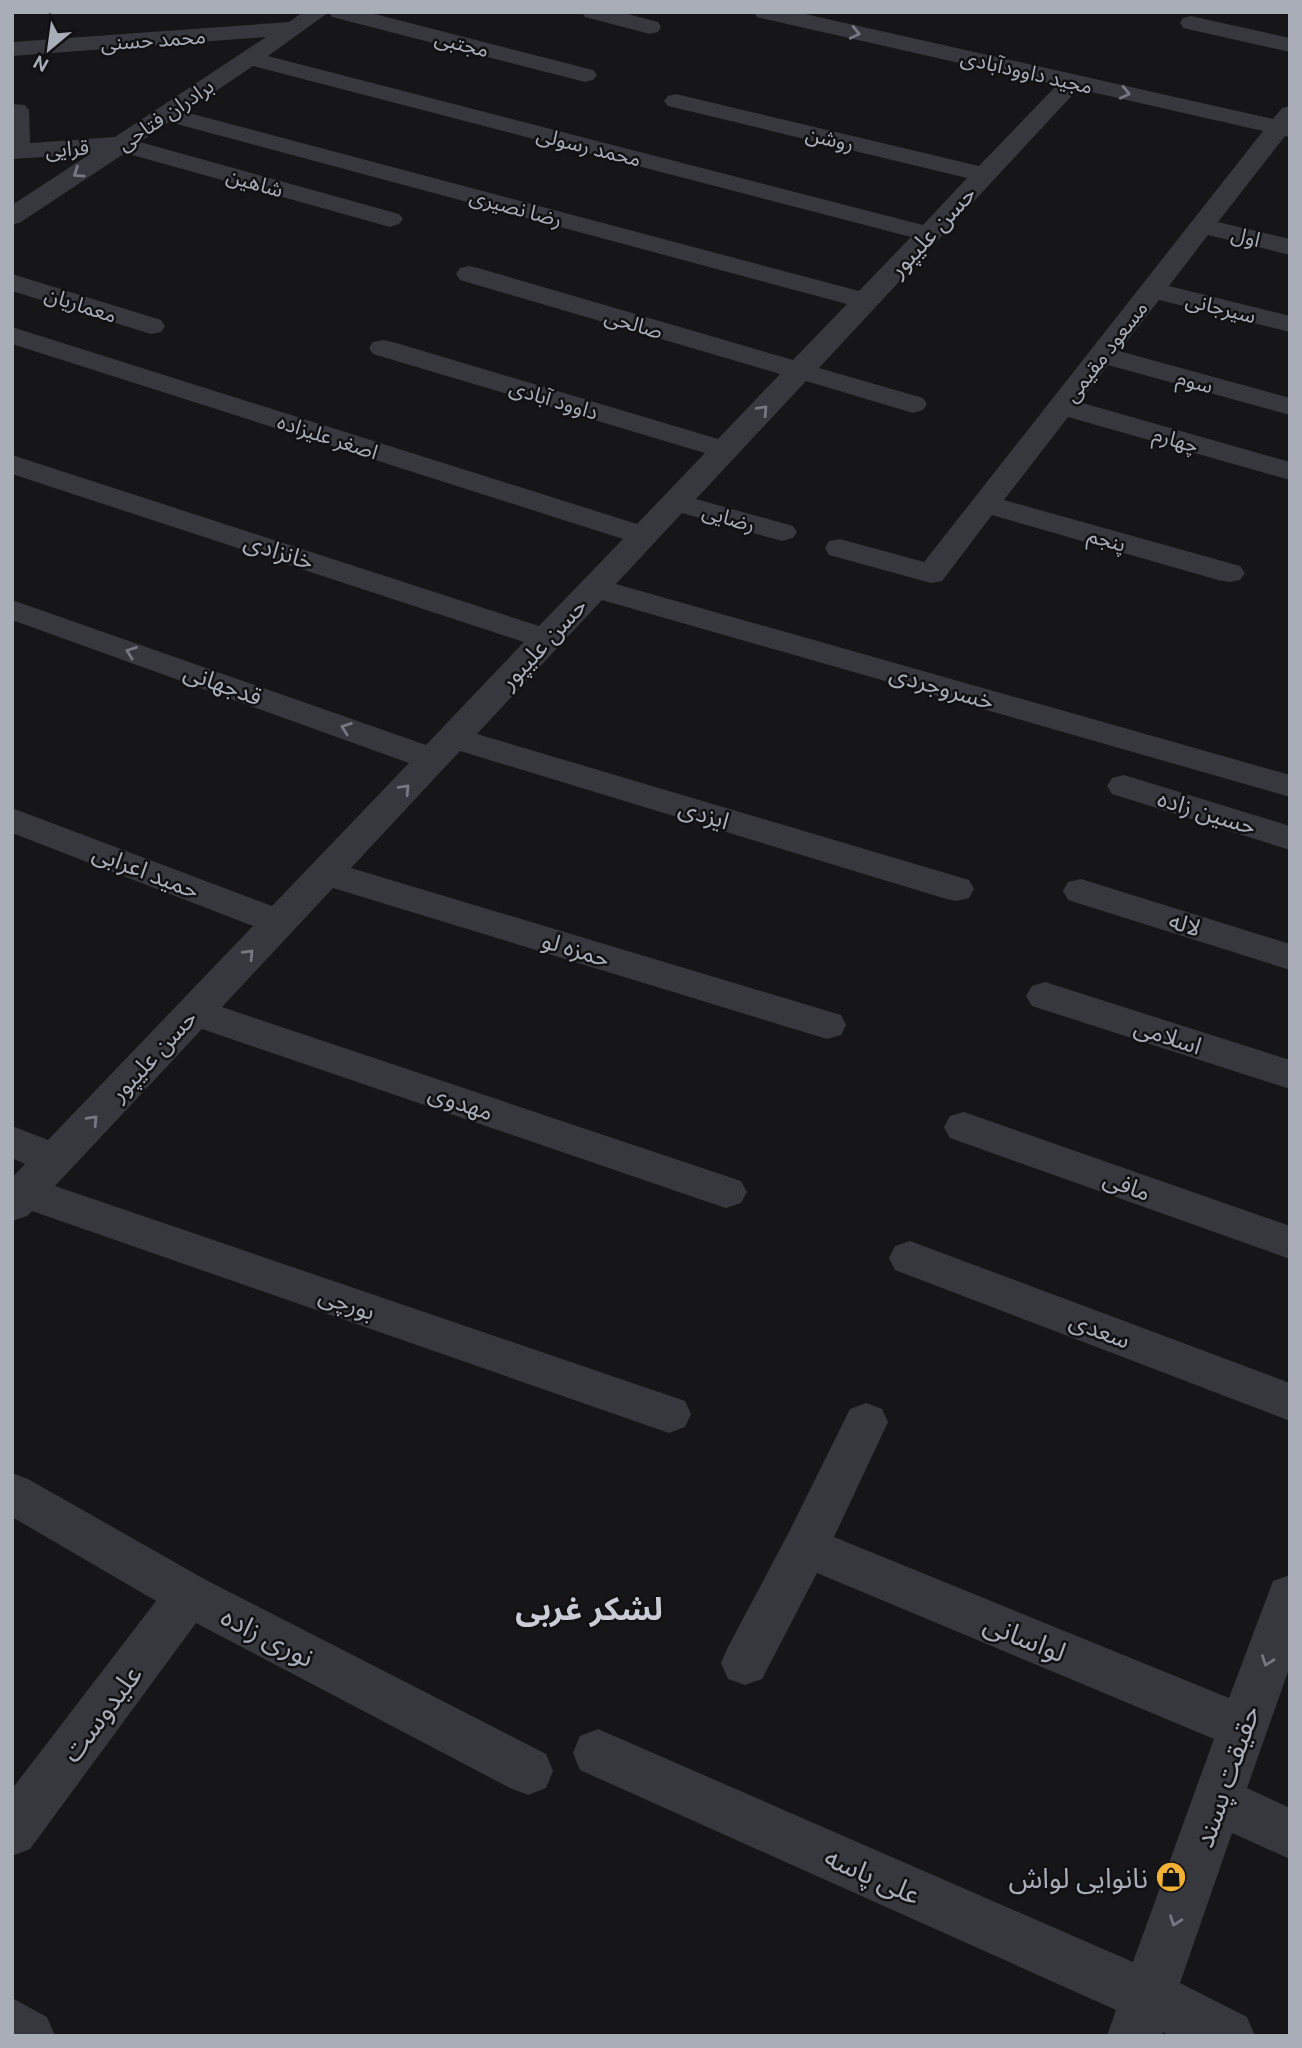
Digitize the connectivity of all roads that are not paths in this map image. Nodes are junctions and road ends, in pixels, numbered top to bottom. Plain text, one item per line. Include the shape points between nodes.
1 (318, 12) edge
2 (340, 12) edge
3 (593, 12) edge
4 (765, 12) edge
5 (825, 18) edge
6 (1191, 23) dead end
7 (650, 27) dead end
8 (294, 28) junction
9 (1290, 45) edge
10 (12, 49) edge
11 (249, 58) junction
12 (585, 75) dead end
13 (1073, 81) junction
14 (676, 101) dead end
15 (17, 110) dead end
16 (166, 114) junction
17 (1286, 123) edge
18 (121, 144) junction
19 (15, 152) edge
20 (984, 175) junction
21 (12, 216) edge
22 (390, 219) dead end
23 (1202, 226) junction
24 (929, 234) junction
25 (1290, 247) edge
26 (469, 274) dead end
27 (12, 282) edge
28 (1152, 290) junction
29 (865, 301) junction
30 (1290, 324) edge
31 (151, 326) dead end
32 (12, 335) edge
33 (383, 348) dead end
34 (1101, 355) junction
35 (799, 371) junction
36 (913, 404) dead end
37 (1061, 406) junction
38 (1290, 407) edge
39 (725, 450) junction
40 (12, 464) edge
41 (1290, 471) edge
42 (675, 502) junction
43 (985, 504) junction
44 (782, 533) dead end
45 (644, 536) junction
46 (840, 548) dead end
47 (1229, 573) dead end
48 (595, 588) junction
49 (12, 610) edge
50 (546, 639) junction
51 (443, 748) junction
52 (1124, 786) dead end
53 (1290, 786) edge
54 (12, 820) edge
55 (1290, 838) edge
56 (325, 873) junction
57 (956, 889) dead end
58 (1081, 891) dead end
59 (279, 922) junction
60 (1290, 957) edge
61 (1045, 996) dead end
62 (195, 1012) junction
63 (827, 1025) dead end
64 (1290, 1075) edge
65 (964, 1126) dead end
66 (12, 1141) edge
67 (54, 1160) junction
68 (726, 1192) dead end
69 (18, 1198) edge
70 (1290, 1243) edge
71 (910, 1258) dead end
72 (1290, 1402) edge
73 (669, 1414) dead end
74 (866, 1422) dead end
75 (12, 1493) edge
76 (806, 1547) junction
77 (189, 1595) junction
78 (1290, 1596) edge
79 (745, 1663) dead end
80 (1243, 1727) junction
81 (598, 1753) dead end
82 (528, 1771) dead end
83 (1218, 1800) junction
84 (12, 1831) edge
85 (1290, 1834) edge
86 (1141, 2016) edge
87 (12, 2025) edge
88 (28, 2036) edge
89 (1228, 2036) edge

1 - 8 street, برادران فتاحی
2 - 12 street, مجتبی
3 - 7 street
4 - 5 street, مجید داوودآبادی
5 -> 13 street, مجید داوودآبادی
6 - 9 street
8 - 10 street, محمد حسنی via 88,33
8 - 11 street, برادران فتاحی
11 - 16 street, برادران فتاحی
11 - 24 street, محمد رسولی
13 -> 17 street, مجید داوودآبادی
13 - 20 street, حسن علیپور
14 - 20 street, روشن
15 - 19 street
16 - 18 street, برادران فتاحی
16 - 29 street, رضا نصیری
17 - 23 street, مسعود مقیمی
18 - 19 street, قرایی
18 -> 21 street, برادران فتاحی
18 - 22 street, شاهین
20 - 24 street, حسن علیپور
23 - 25 street, اول
23 - 28 street, مسعود مقیمی
24 - 29 street, حسن علیپور
26 - 35 street, صالحی
27 - 31 street, معماریان
28 - 30 street, سیرجانی
28 - 34 street, مسعود مقیمی
29 - 35 street, حسن علیپور
32 - 45 street, اصغر علیزاده
33 - 39 street, داوود آبادی
34 - 37 street, مسعود مقیمی
34 - 38 street, سوم
35 - 36 street, صالحی
39 -> 35 street, حسن علیپور
37 - 41 street, چهارم
37 - 43 street, مسعود مقیمی
39 - 42 street, حسن علیپور
40 - 50 street, خانزادی
42 - 44 street, رضایی
42 - 45 street, حسن علیپور
43 - 46 street, مسعود مقیمی via 931,575
43 - 47 street, پنجم
45 - 48 street, حسن علیپور
48 - 50 street, حسن علیپور
48 - 53 street, خسروجردی
51 -> 49 street, قدجهانی
50 - 51 street, حسن علیپور
56 -> 51 street, حسن علیپور
51 - 57 street, ایزدی
52 - 55 street, حسین زاده
54 - 59 street, حمید اعرابی
56 - 59 street, حسن علیپور
56 - 63 street, حمزه لو
58 - 60 street, لاله
62 -> 59 street, حسن علیپور
61 - 64 street, اسلامی
67 -> 62 street, حسن علیپور
62 - 68 street, مهدوی
65 - 70 street, مافی
66 - 67 street
67 - 69 street, حسن علیپور
69 - 73 street, بورچی
71 - 72 street, سعدی
74 - 76 street
75 - 77 street, نوری زاده
76 - 79 street
76 - 80 street, لواسانی
77 - 82 street, نوری زاده
77 - 84 street, علیدوست
78 -> 80 street, حقیقت پسند
80 - 83 street, حقیقت پسند
81 - 86 street, علی پاسه
83 - 85 street
83 -> 86 street, حقیقت پسند
86 - 89 street, علی پاسه
87 - 88 street

